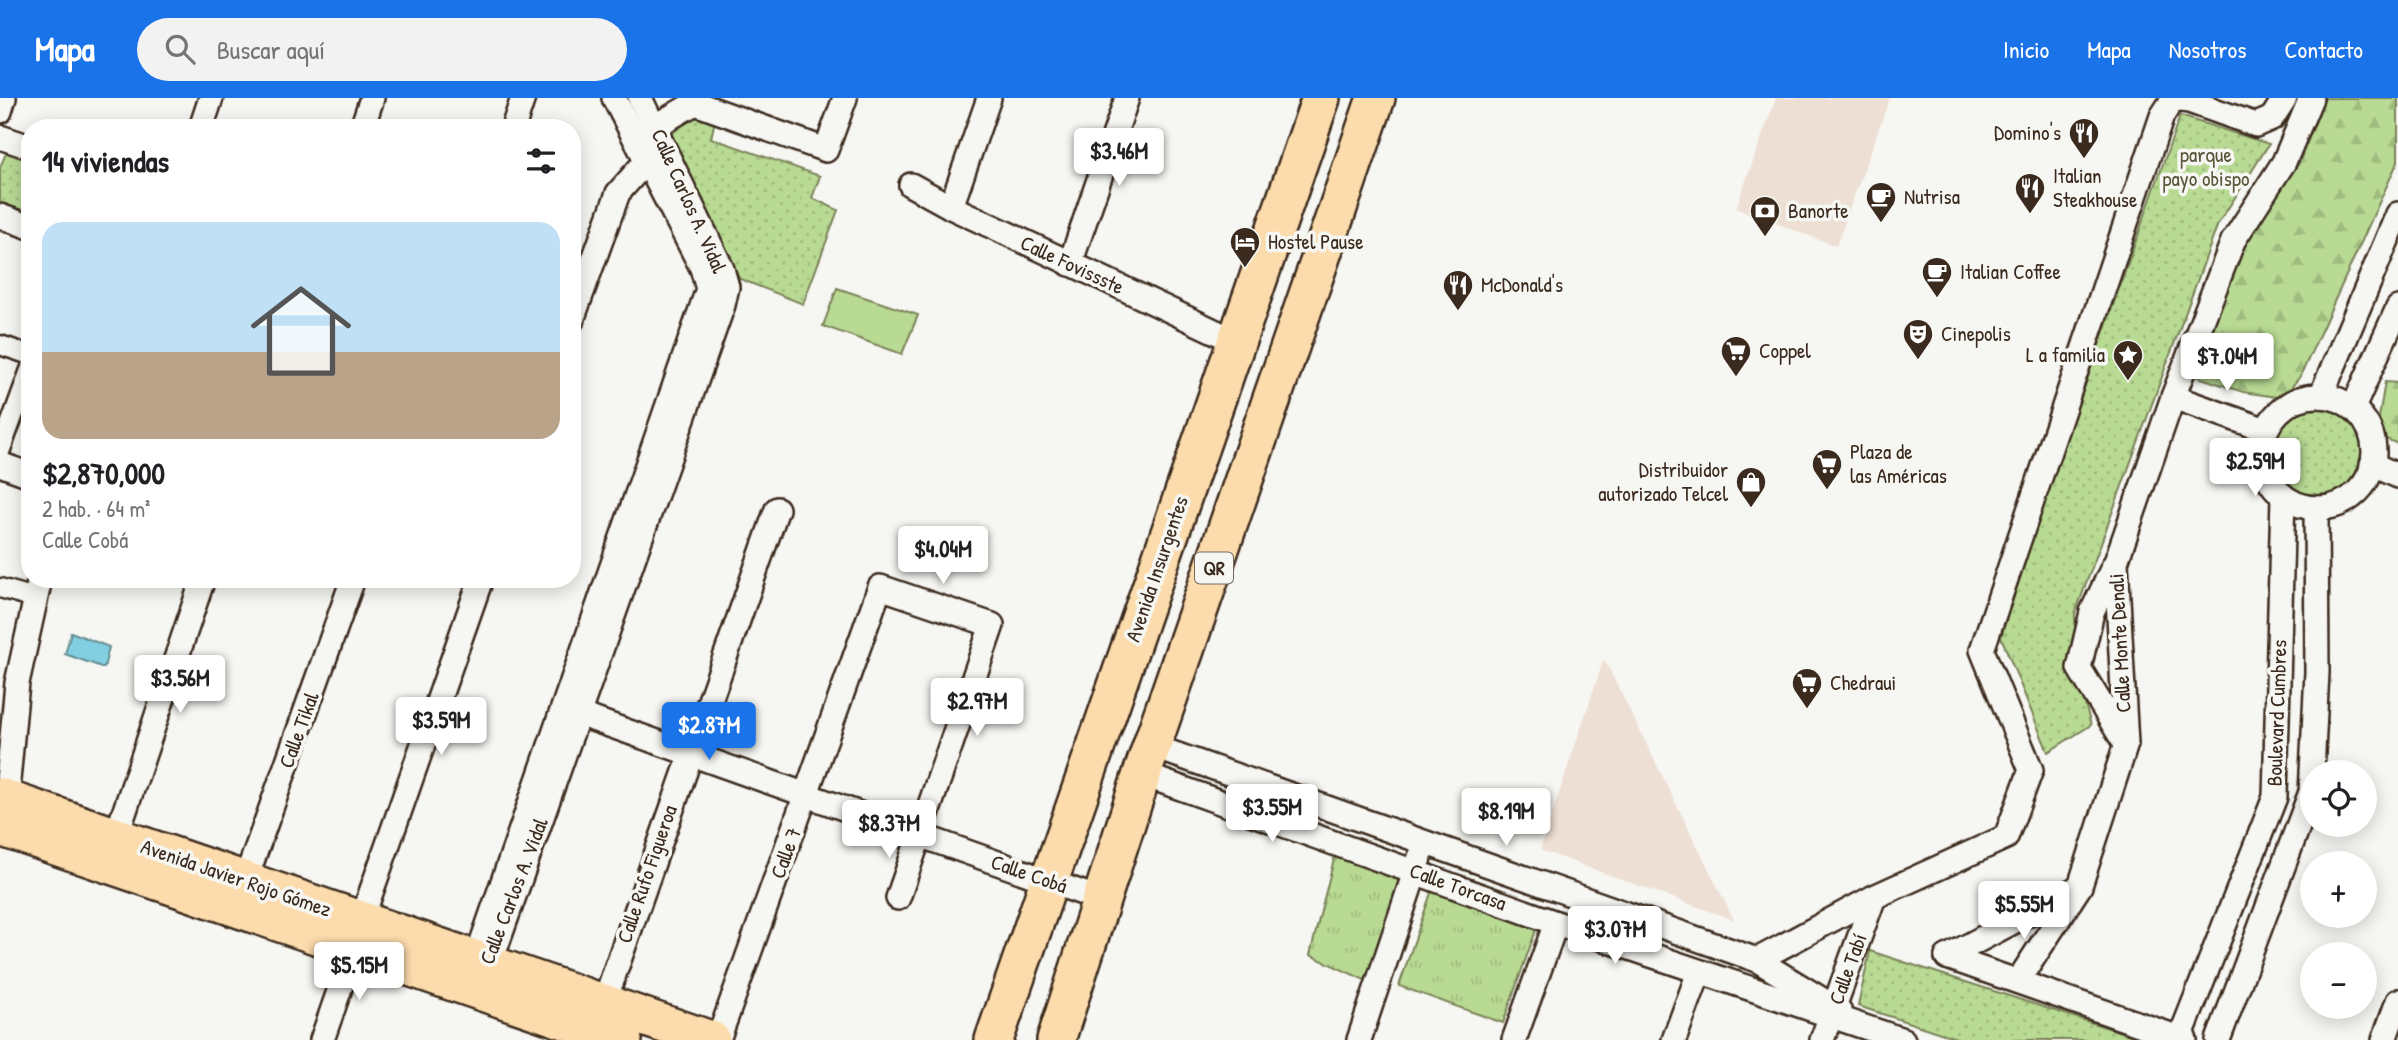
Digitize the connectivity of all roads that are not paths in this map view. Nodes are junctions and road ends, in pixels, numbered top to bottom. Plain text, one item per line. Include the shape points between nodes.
1 (5, 98) edge
2 (211, 98) edge
3 (372, 98) edge
4 (523, 98) edge
5 (614, 98) edge
6 (640, 98) edge
7 (845, 98) edge
8 (989, 98) edge
9 (1127, 98) edge
10 (1321, 98) edge
11 (1376, 98) edge
12 (2285, 98) edge
13 (2311, 98) edge
14 (696, 100) edge
15 (0, 111) edge
16 (204, 119) edge
17 (365, 119) edge
18 (516, 119) edge
19 (1309, 132) junction
20 (651, 135) junction
21 (0, 137) edge
22 (21, 144) edge
23 (1359, 151) junction
24 (649, 160) junction
25 (911, 185) dead end
26 (951, 207) junction
27 (2398, 214) edge
28 (0, 216) edge
29 (21, 224) edge
30 (1070, 264) junction
31 (581, 295) edge
32 (2398, 308) edge
33 (1235, 341) junction
34 (0, 345) edge
35 (21, 352) edge
36 (21, 395) edge
37 (2321, 396) junction
38 (2173, 397) junction
39 (2353, 408) junction
40 (2266, 430) junction
41 (0, 452) edge
42 (0, 464) edge
43 (2372, 464) junction
44 (21, 472) edge
45 (2398, 476) edge
46 (2283, 496) junction
47 (2316, 508) junction
48 (777, 509) dead end
49 (2116, 562) junction
50 (0, 588) edge
51 (200, 588) edge
52 (350, 588) edge
53 (478, 588) edge
54 (38, 589) edge
55 (9, 680) edge
56 (570, 712) junction
57 (2126, 744) junction
58 (689, 754) junction
59 (1147, 760) junction
60 (2313, 760) edge
61 (807, 795) junction
62 (3, 809) edge
63 (2300, 822) edge
64 (920, 836) junction
65 (116, 837) junction
66 (1424, 842) junction
67 (2257, 842) junction
68 (2289, 851) junction
69 (1416, 872) junction
70 (244, 881) junction
71 (1048, 881) junction
72 (2080, 886) junction
73 (1874, 897) junction
74 (898, 898) dead end
75 (1102, 900) junction
76 (1556, 923) junction
77 (358, 935) junction
78 (1757, 960) junction
79 (478, 970) junction
80 (1699, 972) junction
81 (2018, 981) junction
82 (2398, 1001) edge
83 (604, 1003) junction
84 (1832, 1011) junction
85 (2183, 1039) edge
86 (322, 1040) edge
87 (623, 1040) edge
88 (711, 1040) edge
89 (718, 1040) edge
90 (994, 1040) edge
91 (1055, 1040) edge
92 (1359, 1040) edge
93 (1514, 1040) edge
94 (1674, 1040) edge
95 (1822, 1040) edge
96 (1903, 1040) edge
97 (2218, 1040) edge
98 (2384, 1040) edge

1 - 15 street
2 - 16 street
3 - 17 street
4 - 18 street
5 - 20 street, Calle Carlos A. Vidal
6 - 20 street, Calle Carlos A. Vidal
7 - 14 street via 826,150
8 - 26 street
9 - 30 street
10 - 19 main road, Avenida Insurgentes / QR
11 - 23 main road, QR
12 - 73 street via 2272,118 2256,125 2173,99 2162,116 1982,650 2031,770 2006,837
13 - 38 street, Calle Monte Denali via 2284,162 2233,241
14 - 20 street
19 - 23 main road
19 - 33 main road, Avenida Insurgentes / QR
20 - 24 street
20 - 56 street, Calle Carlos A. Vidal via 722,269 727,287
21 - 22 street
23 - 59 main road, QR
24 - 31 street via 618,192
24 - 56 street, Calle Carlos A. Vidal via 708,289
25 - 26 street, Calle Fovissste
26 - 30 street, Calle Fovissste
27 - 37 street
28 - 29 street
30 - 33 street, Calle Fovissste
32 - 39 street
33 - 71 main road, Avenida Insurgentes / QR
34 - 35 street
36 - 41 street
37 - 39 street
37 - 40 street via 2285,406
38 - 40 street
38 - 49 street, Calle Monte Denali
39 - 43 street via 2370,431
40 - 46 street via 2263,466
42 - 44 street
43 - 45 street
43 - 47 street via 2352,496
46 - 47 street
46 - 67 street, Boulevard Cumbres via 2275,797
47 - 60 street, Boulevard Cumbres
48 - 58 street, Calle Rufo Figueroa
49 - 57 street, Calle Monte Denali
49 - 57 street via 2092,611 2079,668
50 - 54 street
51 - 65 street
52 - 70 street, Calle Tikal
53 - 77 street
54 - 55 street
55 - 62 street
56 - 58 street, Calle Cobá
56 - 79 street, Calle Carlos A. Vidal
57 - 72 street, Calle Monte Denali
58 - 61 street, Calle Cobá
58 - 83 street, Calle Rufo Figueroa
59 - 66 street, Calle Torcasa
59 - 69 street, Calle Torcasa
59 - 75 main road, QR
61 - 64 street, Calle Cobá
61 - 64 street, Calle 7 via 880,587 992,625
61 - 89 street, Calle 7
62 - 65 main road, Avenida Javier Rojo Gómez
62 - 77 main road, Avenida Javier Rojo Gómez
63 - 68 street, Boulevard Cumbres
64 - 71 street, Calle Cobá
64 - 74 street
65 - 70 main road, Avenida Javier Rojo Gómez
66 - 69 street
66 - 78 street, Calle Torcasa
67 - 68 street
67 - 85 street, Boulevard Cumbres
68 - 97 street, Boulevard Cumbres
69 - 76 street, Calle Torcasa
69 - 92 street
70 - 77 main road, Avenida Javier Rojo Gómez
71 - 75 street, Calle Cobá
71 - 90 main road, Avenida Insurgentes / QR
72 - 81 street, Calle Monte Denali
72 - 81 street via 1947,957
73 - 78 street
73 - 84 street, Calle Tabí
75 - 91 main road, QR
76 - 80 street, Calle Torcasa
76 - 93 street
77 - 79 main road, Avenida Javier Rojo Gómez
77 - 86 street
78 - 84 street, Calle Torcasa
79 - 83 main road, Avenida Javier Rojo Gómez
79 - 87 main road, Avenida Javier Rojo Gómez
80 - 84 street, Calle Torcasa
80 - 94 street
81 - 85 street
82 - 98 street
83 - 88 main road, Avenida Javier Rojo Gómez
84 - 95 street, Calle Tabí
84 - 96 street, Calle Torcasa via 1854,1024

